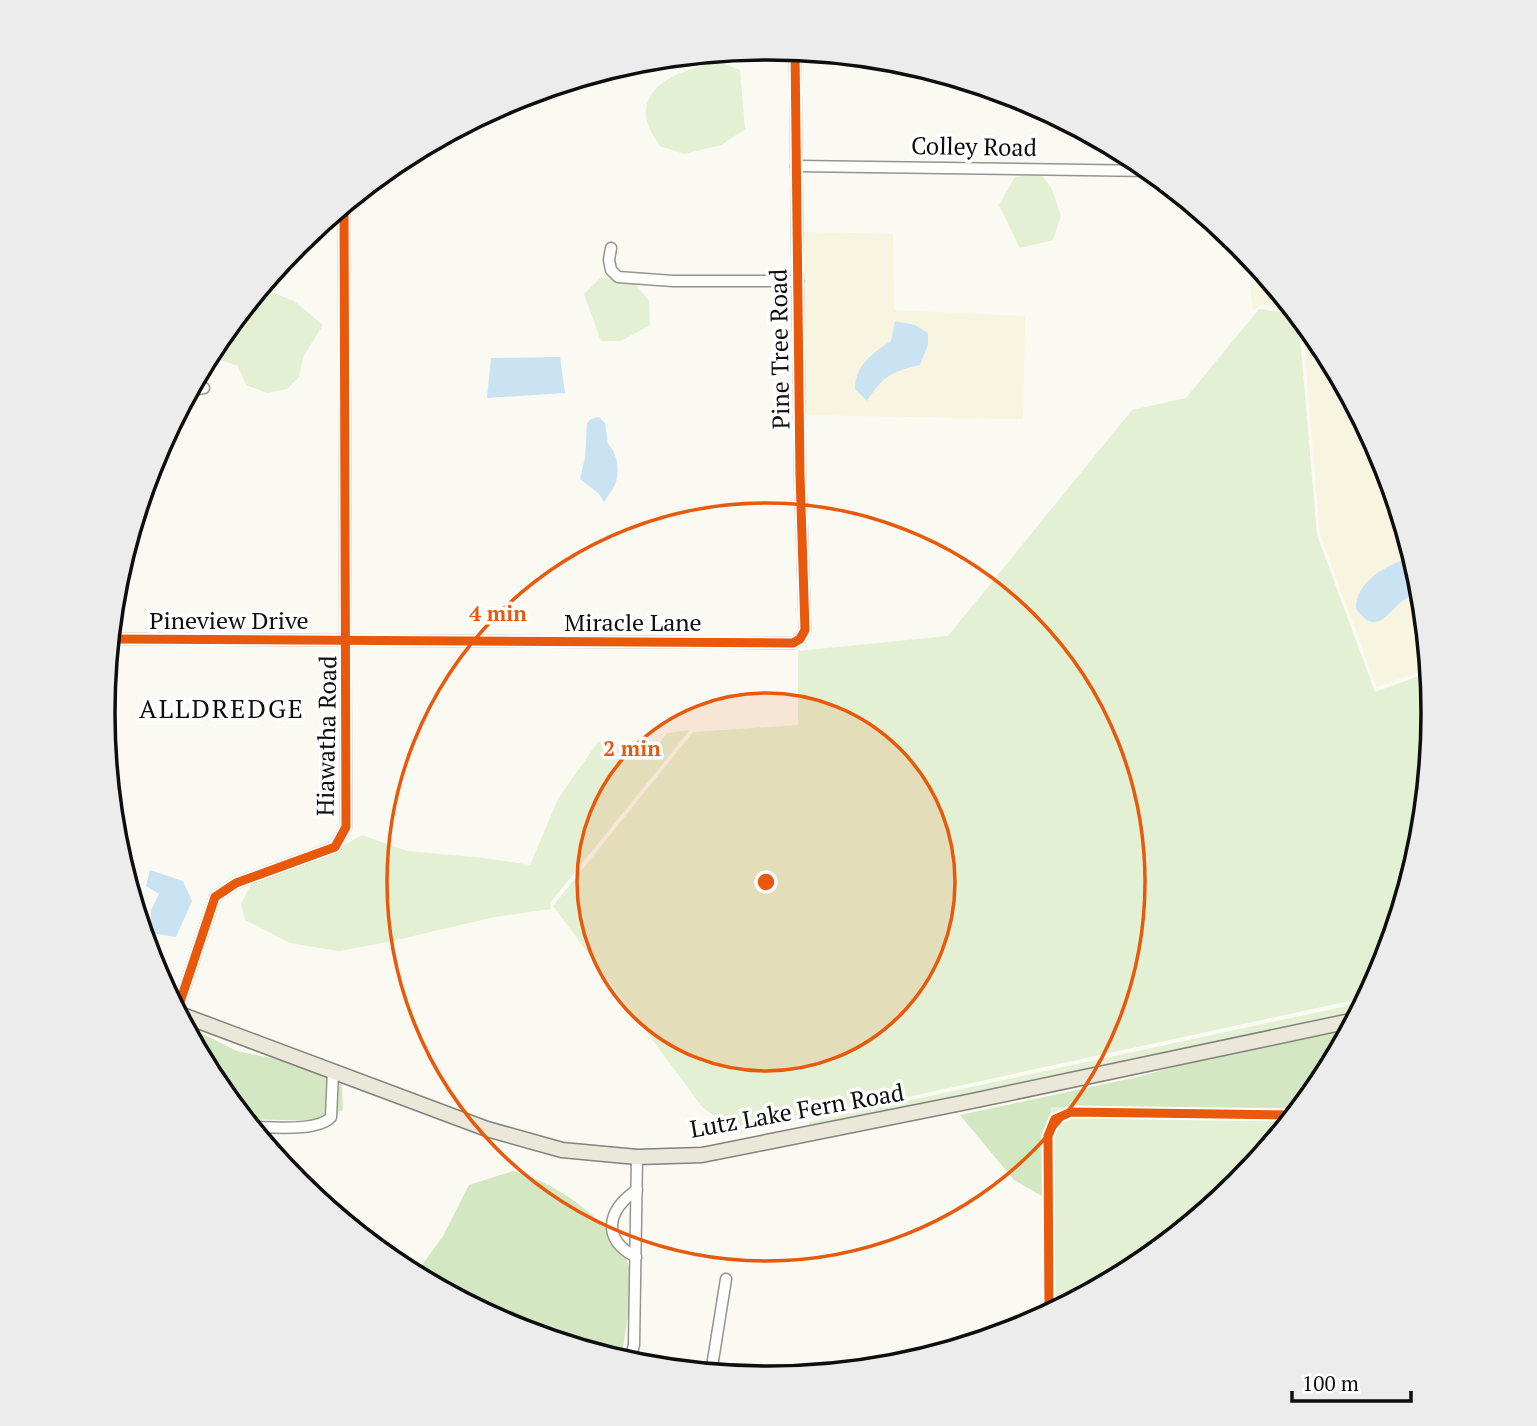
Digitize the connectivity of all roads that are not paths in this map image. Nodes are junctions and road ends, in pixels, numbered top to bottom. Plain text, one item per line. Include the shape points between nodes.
1 (795, 61) edge
2 (796, 166) junction
3 (1133, 171) edge
4 (344, 217) edge
5 (611, 248) dead end
6 (798, 281) junction
7 (120, 639) edge
8 (347, 641) junction
9 (793, 643) joint
10 (181, 1000) edge
11 (190, 1017) edge
12 (1344, 1022) edge
13 (333, 1071) junction
14 (263, 1127) edge
15 (637, 1157) junction
16 (637, 1190) junction
17 (636, 1257) junction
18 (726, 1279) dead end
19 (632, 1352) edge
20 (712, 1364) edge

1 - 2 street, Pine Tree Road
2 - 3 street, Colley Road
2 - 6 street, Pine Tree Road
4 - 8 street, Hiawatha Road
5 - 6 street via 611,270 618,277
6 - 9 street, Pine Tree Road via 805,630
7 - 8 street, Pineview Drive
8 - 9 street, Miracle Lane
8 - 10 street, Hiawatha Road via 346,827 335,847 236,883 215,897
11 - 13 main road, Lutz Lake Fern Road
12 - 15 main road, Lutz Lake Fern Road via 702,1155
13 - 14 street via 331,1117 326,1122
13 - 15 main road, Lutz Lake Fern Road via 524,1141 562,1150
15 - 16 street
16 - 17 street
16 - 17 street via 618,1207 611,1227 615,1241
17 - 19 street
18 - 20 street

